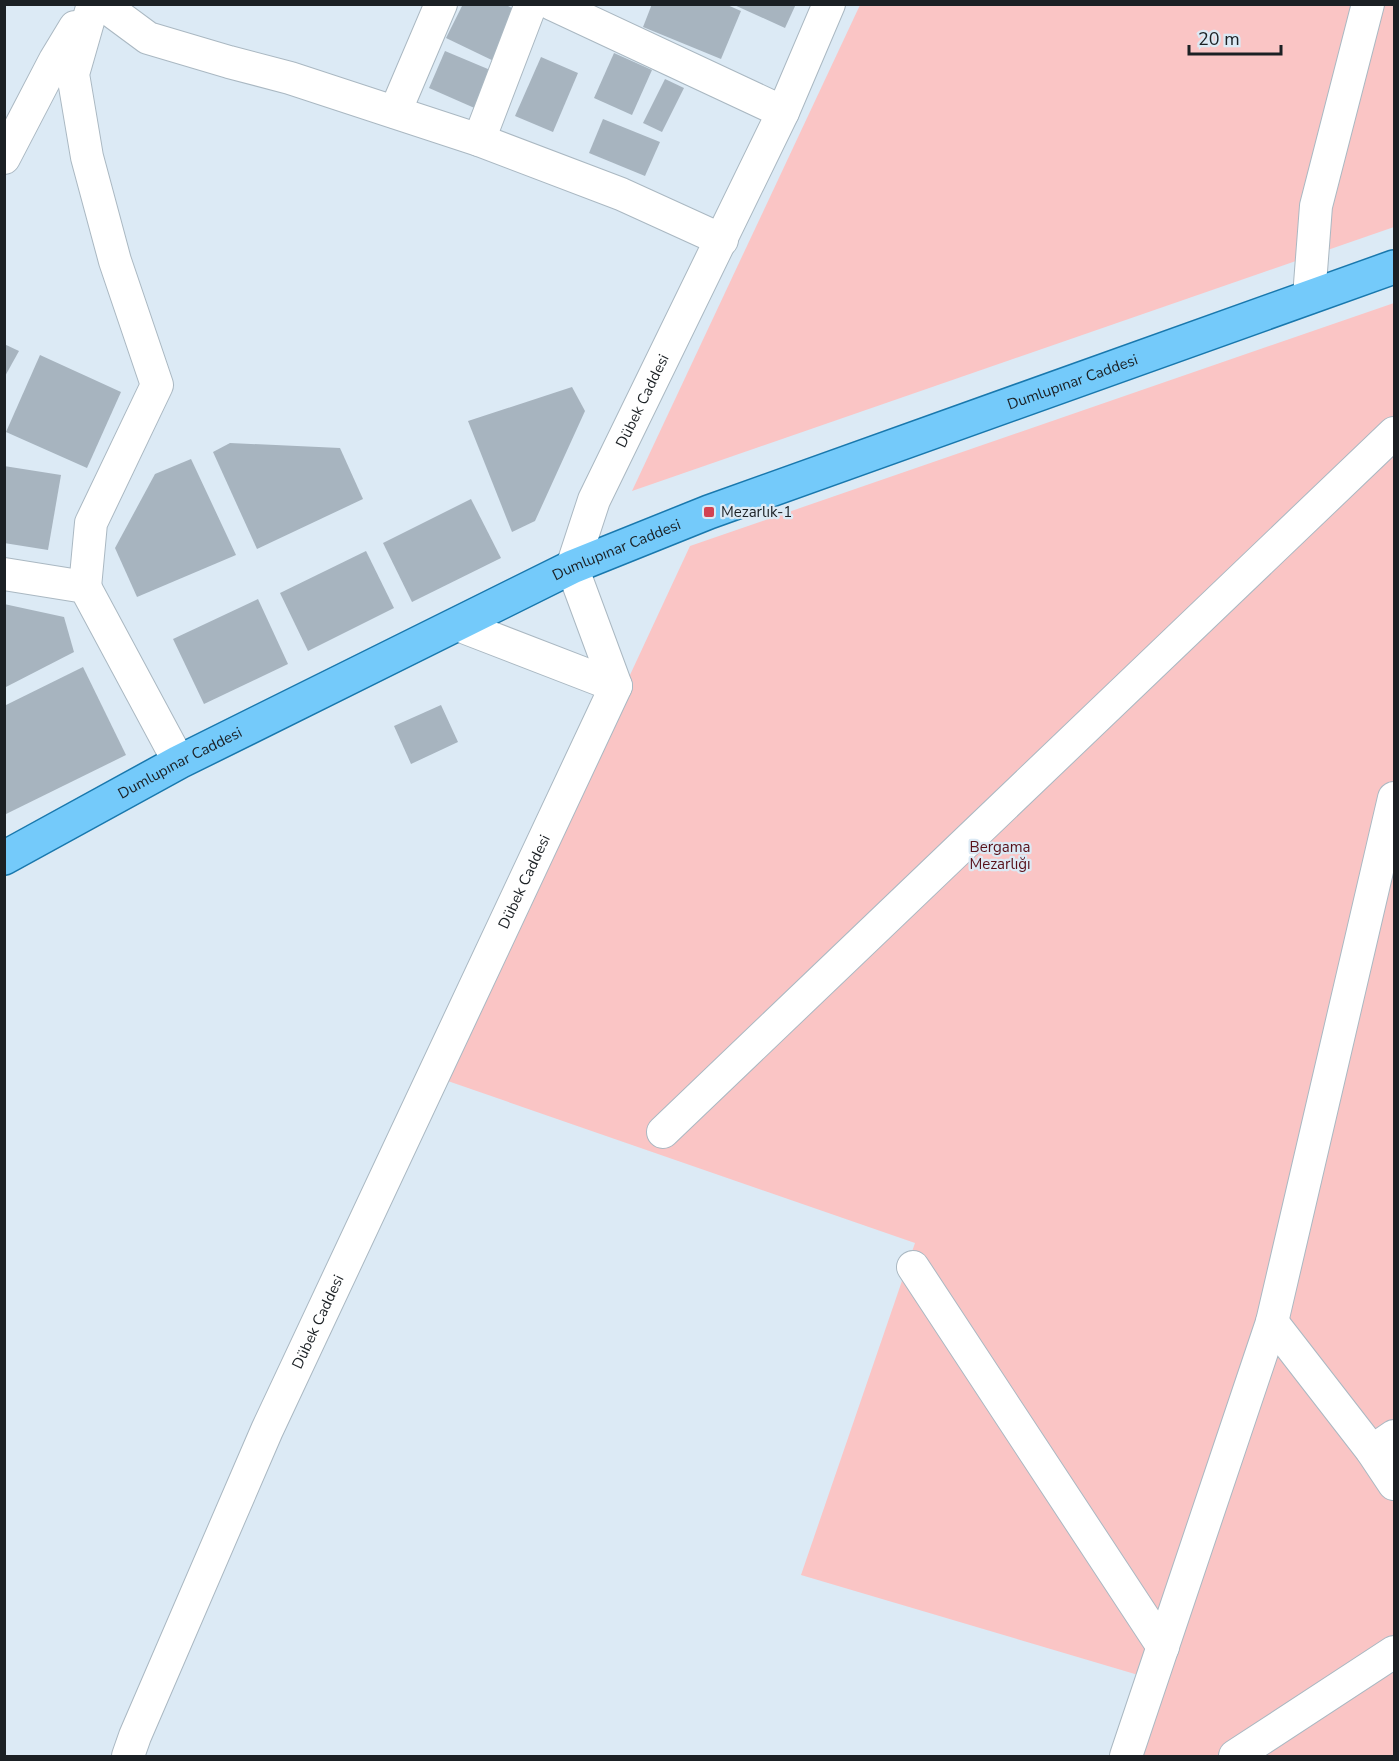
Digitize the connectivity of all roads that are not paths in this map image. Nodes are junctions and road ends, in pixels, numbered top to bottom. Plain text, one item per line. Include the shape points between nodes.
1 (92, 4) edge
2 (102, 4) edge
3 (441, 4) edge
4 (531, 4) edge
5 (552, 4) edge
6 (829, 4) edge
7 (1368, 4) edge
8 (395, 112) junction
9 (783, 112) junction
10 (479, 140) junction
11 (4, 158) edge
12 (722, 240) junction
13 (1395, 267) edge
14 (1309, 297) junction
15 (1395, 433) edge
16 (572, 567) junction
17 (4, 574) edge
18 (85, 587) junction
19 (458, 625) junction
20 (616, 686) junction
21 (179, 762) junction
22 (1395, 798) edge
23 (4, 858) edge
24 (663, 1132) dead end
25 (913, 1267) dead end
26 (1272, 1322) junction
27 (1383, 1444) edge
28 (1395, 1484) edge
29 (1163, 1647) junction
30 (1395, 1652) edge
31 (128, 1756) edge
32 (1126, 1756) edge
33 (1235, 1756) edge

1 - 11 street via 55,60
1 - 18 street via 73,74 87,157 115,261 157,385 91,523
2 - 8 street via 148,38
3 - 8 street
4 - 10 street
5 - 9 street
6 - 9 street, Dübek Caddesi
7 - 14 street via 1316,206
8 - 10 street
9 - 12 street, Dübek Caddesi
10 - 12 street via 621,194
12 - 16 street, Dübek Caddesi via 594,500
13 - 14 main road, Dumlupınar Caddesi
14 - 16 main road, Dumlupınar Caddesi via 709,512
15 - 24 street
16 - 19 main road, Dumlupınar Caddesi
16 - 20 street
17 - 18 street
18 - 21 street
19 - 20 street
19 - 21 main road, Dumlupınar Caddesi
20 - 31 street, Dübek Caddesi via 267,1430
21 - 23 main road, Dumlupınar Caddesi
22 - 26 street
25 - 29 street
26 - 27 street
26 - 29 street
27 - 28 street
29 - 32 street
30 - 33 street

